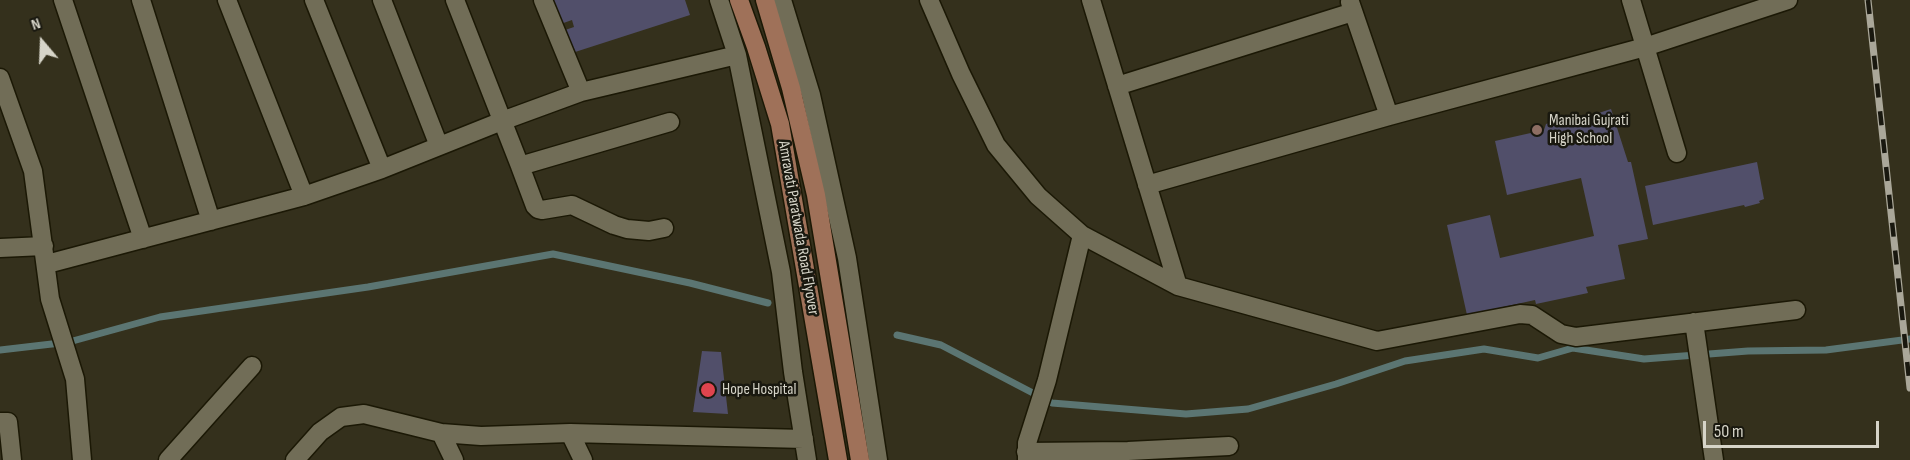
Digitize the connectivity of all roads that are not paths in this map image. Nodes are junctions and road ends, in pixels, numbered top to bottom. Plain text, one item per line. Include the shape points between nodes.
1 (63, 0) edge
2 (141, 0) edge
3 (227, 0) edge
4 (314, 0) edge
5 (381, 0) edge
6 (455, 0) edge
7 (543, 0) edge
8 (719, 0) edge
9 (739, 0) edge
10 (765, 0) edge
11 (782, 0) edge
12 (929, 0) edge
13 (1090, 0) edge
14 (1631, 0) edge
15 (1788, 0) edge
16 (1352, 6) edge
17 (1645, 47) junction
18 (737, 54) junction
19 (0, 78) edge
20 (1117, 86) junction
21 (581, 92) junction
22 (1389, 116) junction
23 (502, 121) junction
24 (670, 122) dead end
25 (439, 146) junction
26 (1677, 153) dead end
27 (520, 166) junction
28 (382, 169) junction
29 (1147, 185) junction
30 (304, 196) junction
31 (211, 221) junction
32 (664, 228) dead end
33 (1082, 235) junction
34 (143, 239) junction
35 (0, 248) edge
36 (45, 255) junction
37 (1178, 286) junction
38 (1796, 310) dead end
39 (1695, 327) junction
40 (252, 366) dead end
41 (0, 422) edge
42 (441, 433) junction
43 (570, 433) junction
44 (804, 439) junction
45 (1229, 446) dead end
46 (1027, 452) edge
47 (12, 460) edge
48 (82, 460) edge
49 (168, 460) edge
50 (295, 460) edge
51 (454, 460) edge
52 (583, 460) edge
53 (807, 460) edge
54 (838, 460) edge
55 (860, 460) edge
56 (878, 460) edge
57 (1714, 460) edge

1 - 34 street
2 - 31 street
3 - 30 street
4 - 28 street
5 - 25 street
6 - 23 street
7 - 21 street
8 - 18 street
9 - 54 main road, Amravati Paratwada Road Flyover via 780,124
10 - 55 main road, Amravati Paratwada Road Flyover via 816,195
11 - 56 street via 812,95 847,258
12 - 33 street via 996,145 1038,196
13 - 20 street
14 - 17 street
15 - 17 street
16 - 20 street
16 - 22 street
17 - 22 street
17 - 26 street
18 - 21 street
18 - 44 street via 781,272
19 - 36 street via 33,171
20 - 29 street
21 - 23 street
22 - 29 street
23 - 25 street
23 - 27 street
24 - 27 street
25 - 28 street
27 - 32 street via 538,209 572,205 627,229
28 - 30 street
29 - 37 street
30 - 31 street
31 - 34 street
33 - 37 street
33 - 46 street
34 - 36 street
35 - 36 street
36 - 48 street via 50,298 75,380
37 - 39 street via 1377,341 1526,313 1561,334 1576,337
38 - 39 street
39 - 57 street
40 - 49 street
41 - 47 street via 8,422
42 - 43 street
42 - 50 street via 364,414 341,417 320,432
42 - 51 street
43 - 44 street
43 - 52 street
44 - 53 street
45 - 46 street

